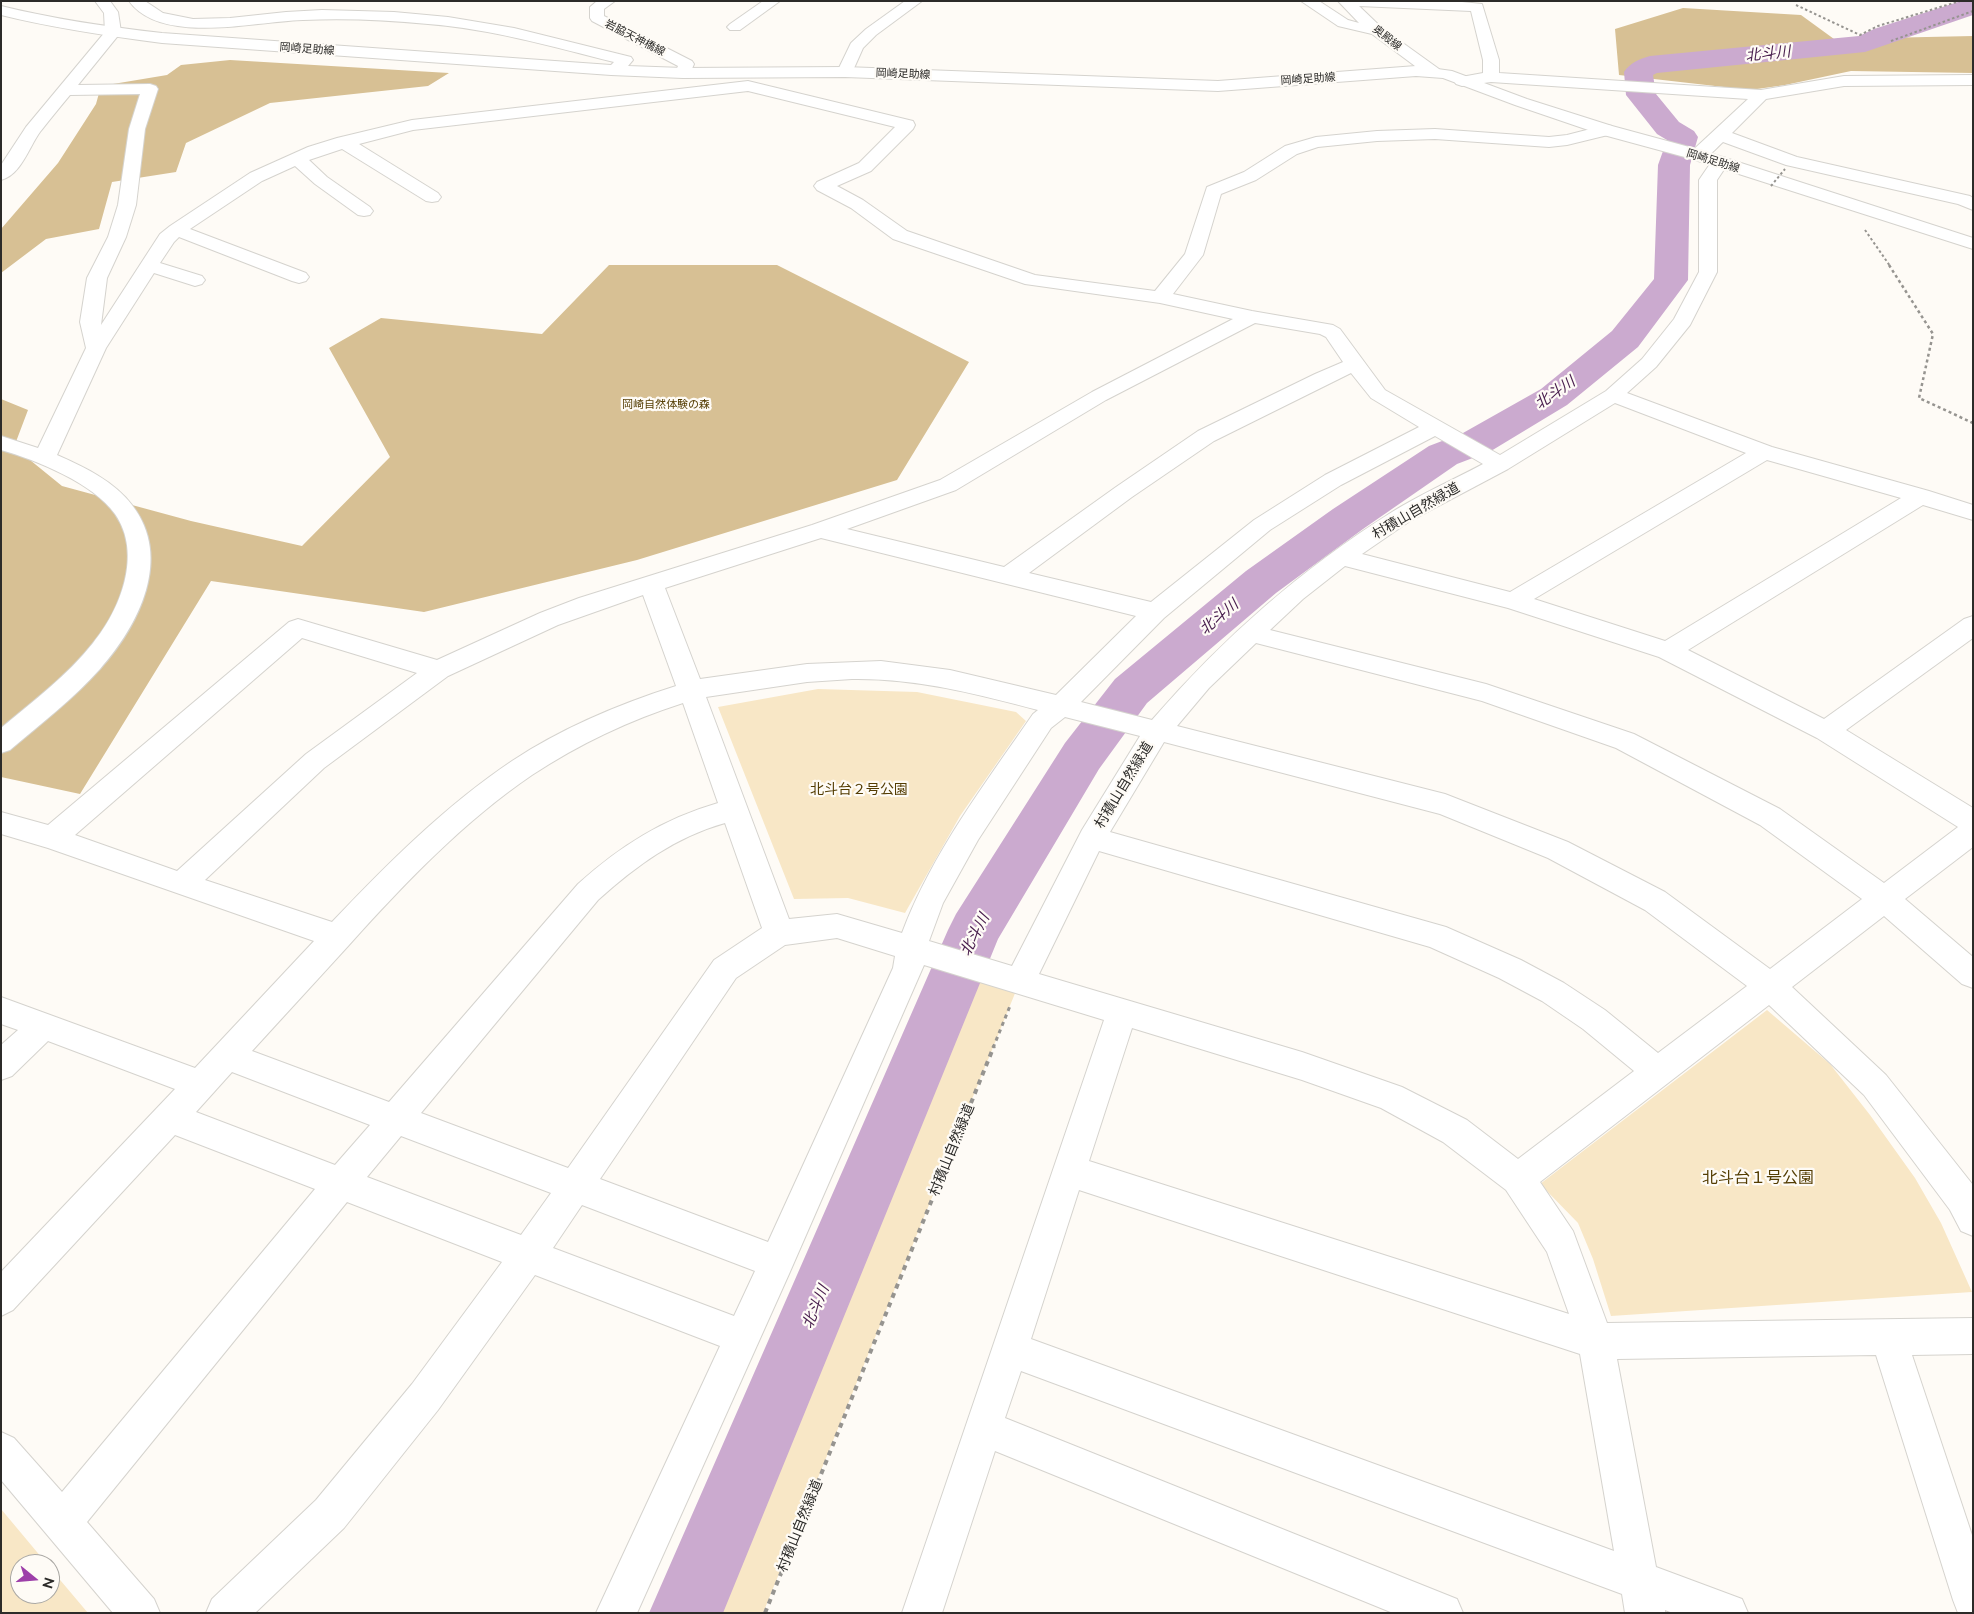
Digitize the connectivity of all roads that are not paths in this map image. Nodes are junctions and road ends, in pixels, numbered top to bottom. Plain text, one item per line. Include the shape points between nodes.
1 (102, 1) edge
2 (136, 1) edge
3 (608, 1) edge
4 (773, 1) edge
5 (888, 1) edge
6 (1308, 1) edge
7 (1346, 2) edge
8 (1450, 3) edge
9 (911, 4) edge
10 (1, 10) edge
11 (735, 27) dead end
12 (1377, 31) junction
13 (113, 32) junction
14 (615, 70) junction
15 (845, 72) junction
16 (1433, 72) junction
17 (683, 73) junction
18 (761, 73) junction
19 (1491, 77) junction
20 (1973, 80) edge
21 (1462, 81) junction
22 (748, 86) junction
23 (66, 90) junction
24 (1761, 96) junction
25 (1606, 130) junction
26 (1721, 135) junction
27 (343, 142) junction
28 (1685, 152) junction
29 (298, 158) junction
30 (1720, 162) junction
31 (1, 175) edge
32 (432, 197) dead end
33 (1970, 198) edge
34 (364, 211) dead end
35 (176, 230) junction
36 (1973, 244) edge
37 (149, 266) junction
38 (299, 278) dead end
39 (195, 280) dead end
40 (1160, 297) junction
41 (1252, 317) junction
42 (96, 348) junction
43 (1356, 364) junction
44 (1613, 395) junction
45 (1442, 431) junction
46 (1, 443) edge
47 (1764, 452) junction
48 (44, 459) junction
49 (1494, 460) junction
50 (1922, 496) junction
51 (1973, 513) edge
52 (820, 530) junction
53 (1341, 557) junction
54 (1007, 577) junction
55 (651, 584) junction
56 (1514, 601) junction
57 (1155, 612) junction
58 (1973, 625) edge
59 (1249, 633) junction
60 (1668, 650) junction
61 (439, 670) junction
62 (692, 690) junction
63 (1068, 709) junction
64 (1148, 729) junction
65 (1826, 731) junction
66 (1, 742) edge
67 (732, 810) junction
68 (1973, 822) edge
69 (1, 824) edge
70 (1973, 831) edge
71 (52, 838) junction
72 (1092, 838) junction
73 (182, 884) junction
74 (1883, 898) junction
75 (779, 933) junction
76 (338, 937) junction
77 (921, 952) junction
78 (1973, 975) edge
79 (1011, 978) junction
80 (1770, 984) junction
81 (1, 1010) edge
82 (1122, 1012) junction
83 (43, 1026) junction
84 (227, 1056) junction
85 (1, 1066) edge
86 (1657, 1071) junction
87 (200, 1084) junction
88 (172, 1118) junction
89 (397, 1119) junction
90 (1069, 1171) junction
91 (1518, 1179) junction
92 (341, 1184) junction
93 (575, 1186) junction
94 (1973, 1219) edge
95 (528, 1255) junction
96 (777, 1262) junction
97 (1, 1298) edge
98 (1973, 1336) edge
99 (742, 1337) junction
100 (1889, 1339) junction
101 (1596, 1341) junction
102 (1009, 1349) junction
103 (983, 1428) junction
104 (1, 1451) edge
105 (62, 1522) junction
106 (1642, 1596) edge
107 (1973, 1600) edge
108 (140, 1613) edge
109 (226, 1613) edge
110 (616, 1613) edge
111 (922, 1613) edge
112 (1443, 1613) edge
113 (1728, 1613) edge

1 - 13 street via 111,12
2 - 14 street via 156,16 202,23 303,15 448,21 492,28 625,60
3 - 17 street, 岩脇天神橋線 via 597,7 597,18 686,64
4 - 11 street
5 - 9 street
6 - 12 street via 1343,23
7 - 8 street
7 - 12 street, 奥殿線
8 - 19 street via 1478,9 1491,60
9 - 15 street via 856,46
10 - 13 street, 岡崎足助線
12 - 16 street, 奥殿線
13 - 14 street, 岡崎足助線 via 172,39
13 - 23 street
14 - 17 street, 岡崎足助線
15 - 16 street, 岡崎足助線 via 1218,86
15 - 18 street, 岡崎足助線
16 - 21 street, 岡崎足助線
17 - 18 street, 岡崎足助線
18 - 22 street
19 - 21 street
19 - 24 street
20 - 24 street via 1844,81
21 - 25 street, 岡崎足助線
22 - 27 street via 412,125
22 - 40 street via 907,125 865,167 823,186 857,204 900,235 1032,280
23 - 31 street
23 - 42 street via 150,89 137,129 128,204 98,278 90,322
24 - 26 street
25 - 28 street, 岡崎足助線
25 - 40 street via 1549,142 1435,134 1377,136 1316,142 1291,150 1250,176 1212,191 1194,255
26 - 28 street
26 - 33 street via 1792,161
27 - 29 street
27 - 32 street
28 - 30 street, 岡崎足助線
29 - 34 street via 325,184
29 - 35 street via 256,177
30 - 36 street, 岡崎足助線
30 - 44 street, 村積山自然緑道 via 1708,180 1708,272 1683,321 1648,363
35 - 37 street
35 - 38 street
37 - 39 street
37 - 42 street
40 - 41 street
41 - 43 street via 1326,329 1333,333
41 - 52 street via 1099,396 948,485
42 - 48 street
43 - 45 street via 1378,394
43 - 54 street via 1206,436
44 - 47 street
44 - 49 street, 村積山自然緑道
45 - 49 street
45 - 57 street via 1333,480 1262,525
46 - 48 street
47 - 50 street
47 - 56 street
48 - 66 street via 106,492 123,509 135,529 140,552 137,583 127,610 102,649 64,688
49 - 53 street, 村積山自然緑道
50 - 51 street
50 - 60 street
52 - 54 street
52 - 55 street
53 - 56 street
53 - 59 street, 村積山自然緑道
54 - 57 street
55 - 61 street via 549,619
55 - 62 street
56 - 60 street
57 - 63 street
58 - 65 street
59 - 64 street, 村積山自然緑道
59 - 74 street via 1486,693 1625,741 1770,817
60 - 65 street
61 - 71 street via 298,628
61 - 73 street via 315,761
62 - 63 street via 812,673 879,670 960,681
62 - 67 street
62 - 76 street via 604,723 525,766 432,840
63 - 64 street
63 - 77 street via 1042,721 968,832 928,900
64 - 72 street, 村積山自然緑道
64 - 80 street via 1446,805 1558,850 1655,901
65 - 68 street
67 - 75 street
67 - 89 street via 660,837 588,892
69 - 71 street
70 - 74 street
71 - 73 street
72 - 79 street, 村積山自然緑道
72 - 86 street via 1436,936 1554,992
73 - 76 street
74 - 78 street
74 - 80 street
75 - 77 street via 837,926
75 - 93 street via 725,969
76 - 84 street
77 - 79 street
77 - 96 street via 908,968
79 - 82 street
80 - 86 street
80 - 94 street via 1875,1085 1962,1198
81 - 83 street
82 - 90 street
82 - 91 street via 1302,1066 1391,1097 1455,1131
83 - 85 street
83 - 87 street
84 - 87 street
84 - 89 street
86 - 91 street
87 - 88 street
88 - 92 street
88 - 97 street
89 - 92 street
89 - 93 street
90 - 101 street
90 - 102 street
91 - 101 street via 1561,1243
92 - 95 street
92 - 105 street
93 - 95 street
93 - 96 street
95 - 99 street
95 - 109 street via 426,1397 330,1514
96 - 99 street
98 - 100 street
99 - 110 street
100 - 101 street
100 - 107 street
101 - 106 street
102 - 103 street
102 - 106 street
103 - 111 street
103 - 112 street
104 - 105 street
105 - 108 street
106 - 113 street

